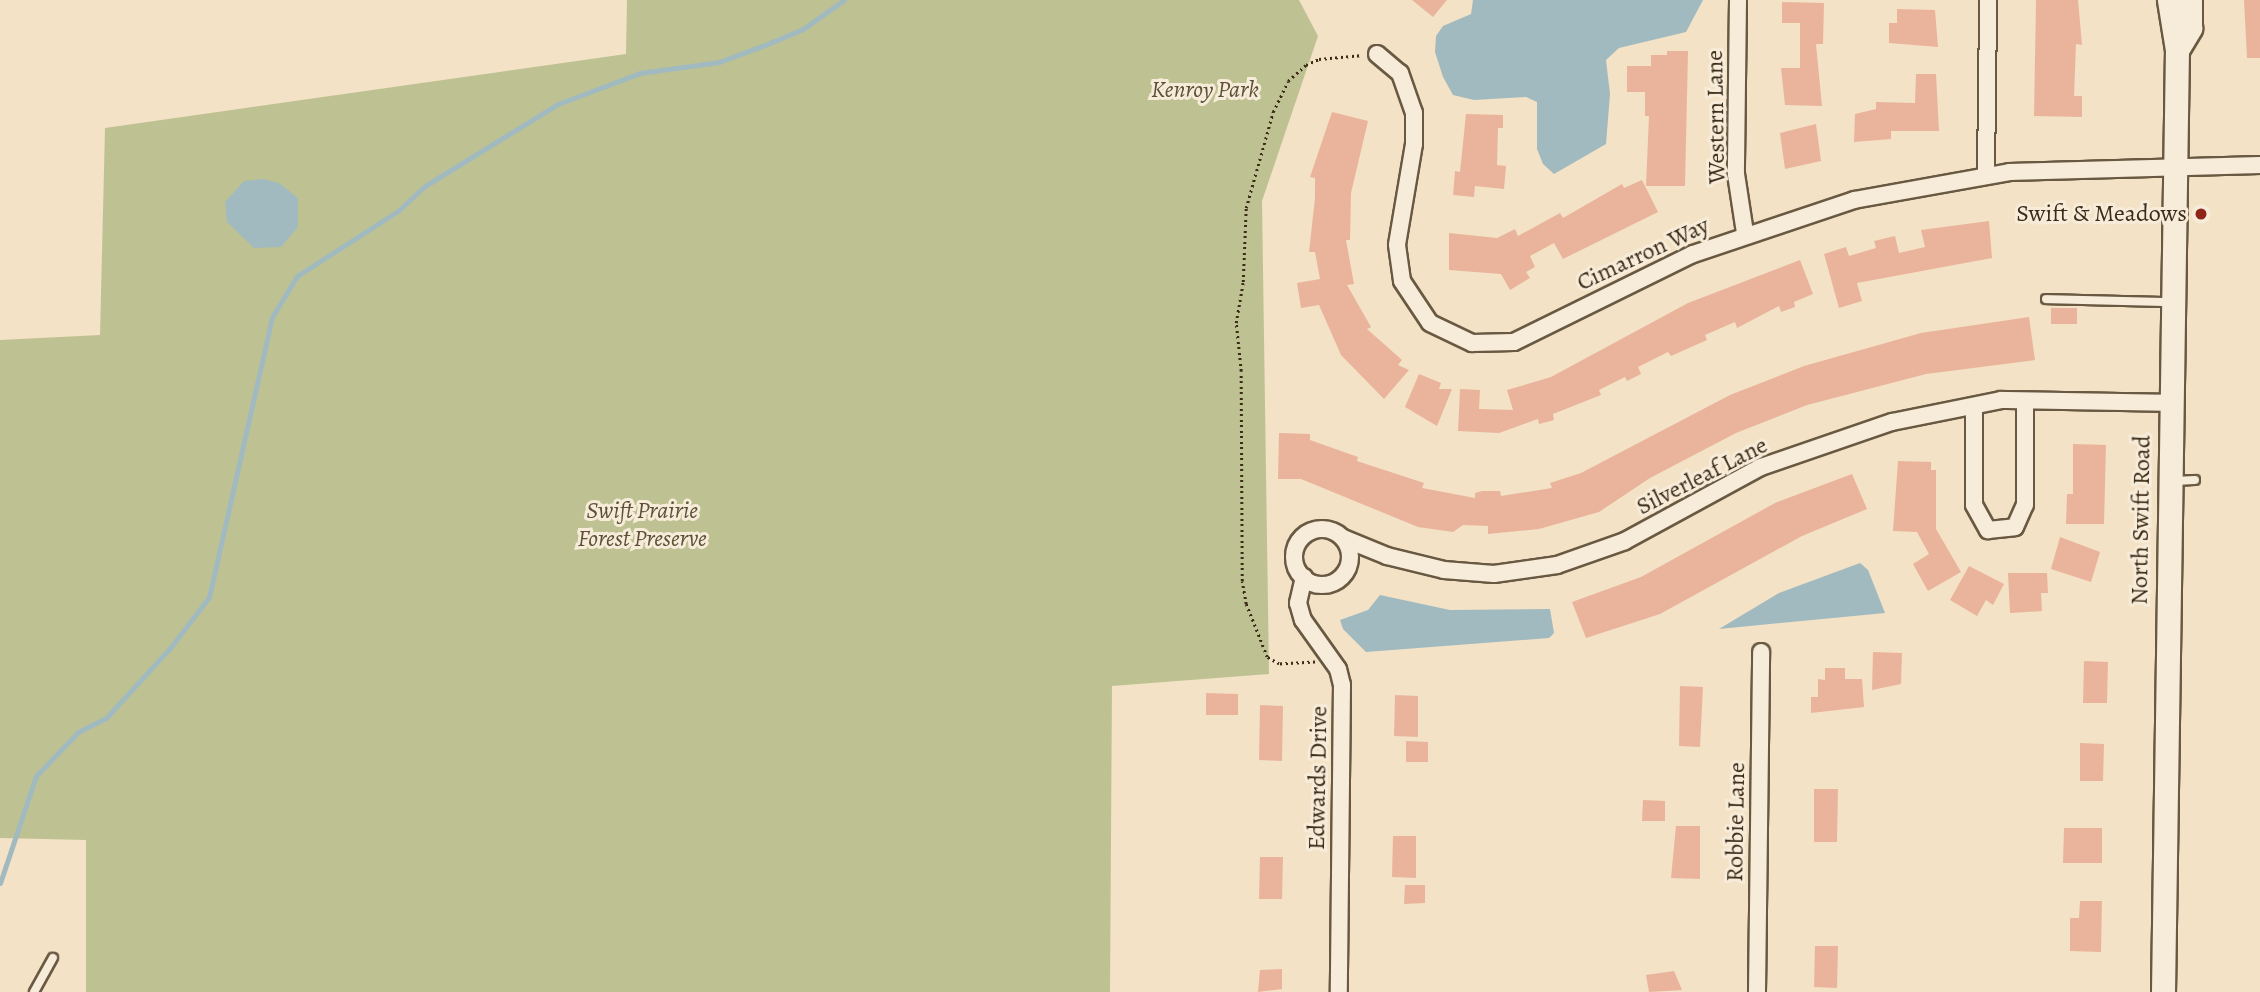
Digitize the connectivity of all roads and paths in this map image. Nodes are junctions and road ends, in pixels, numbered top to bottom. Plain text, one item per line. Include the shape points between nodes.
1 (1738, 0) edge
2 (1988, 0) edge
3 (2168, 0) edge
4 (2190, 0) edge
5 (2177, 50) junction
6 (1377, 54) joint
7 (2260, 165) edge
8 (2174, 166) junction
9 (1986, 174) junction
10 (1745, 233) junction
11 (2046, 299) dead end
12 (2170, 302) junction
13 (2025, 401) junction
14 (2169, 404) junction
15 (1974, 407) junction
16 (2195, 480) dead end
17 (2168, 481) junction
18 (1343, 538) junction
19 (1304, 578) junction
20 (1761, 652) dead end
21 (1317, 662) dead end
22 (53, 958) dead end
23 (34, 992) edge
24 (1339, 992) edge
25 (1757, 992) edge
26 (2162, 992) edge

1 - 10 street, Western Lane via 1736,174
2 - 9 street
3 - 5 street, North Swift Road
4 - 5 street, North Swift Road via 2190,28
5 - 8 street, North Swift Road
6 - 10 street, Cimarron Way via 1400,73 1414,113 1414,144 1400,208 1398,265 1418,310 1442,331 1472,343 1514,342 1622,286
6 - 21 path via 1319,59 1288,81 1273,112 1246,208 1236,323 1241,371 1242,581 1267,657 1279,664
7 - 8 street, Cimarron Way
8 - 9 street, Cimarron Way
8 - 12 street, North Swift Road
9 - 10 street, Cimarron Way via 1854,200
11 - 12 lane
12 - 14 street, North Swift Road
13 - 14 street, Silverleaf Lane
13 - 15 street, Silverleaf Lane
13 - 15 street via 2025,505 2015,527 1989,530 1974,505
14 - 17 street, North Swift Road
15 - 18 street, Silverleaf Lane via 1892,422 1761,467 1625,541 1557,565 1494,573 1444,570 1387,556
16 - 17 lane
17 - 26 street, North Swift Road
18 - 19 street via 1350,558 1340,578 1320,584
18 - 19 street, Silverleaf Lane via 1324,529 1303,536 1294,555
19 - 24 street, Edwards Drive via 1298,603 1303,620 1338,669 1342,685
20 - 25 street, Robbie Lane
22 - 23 lane

